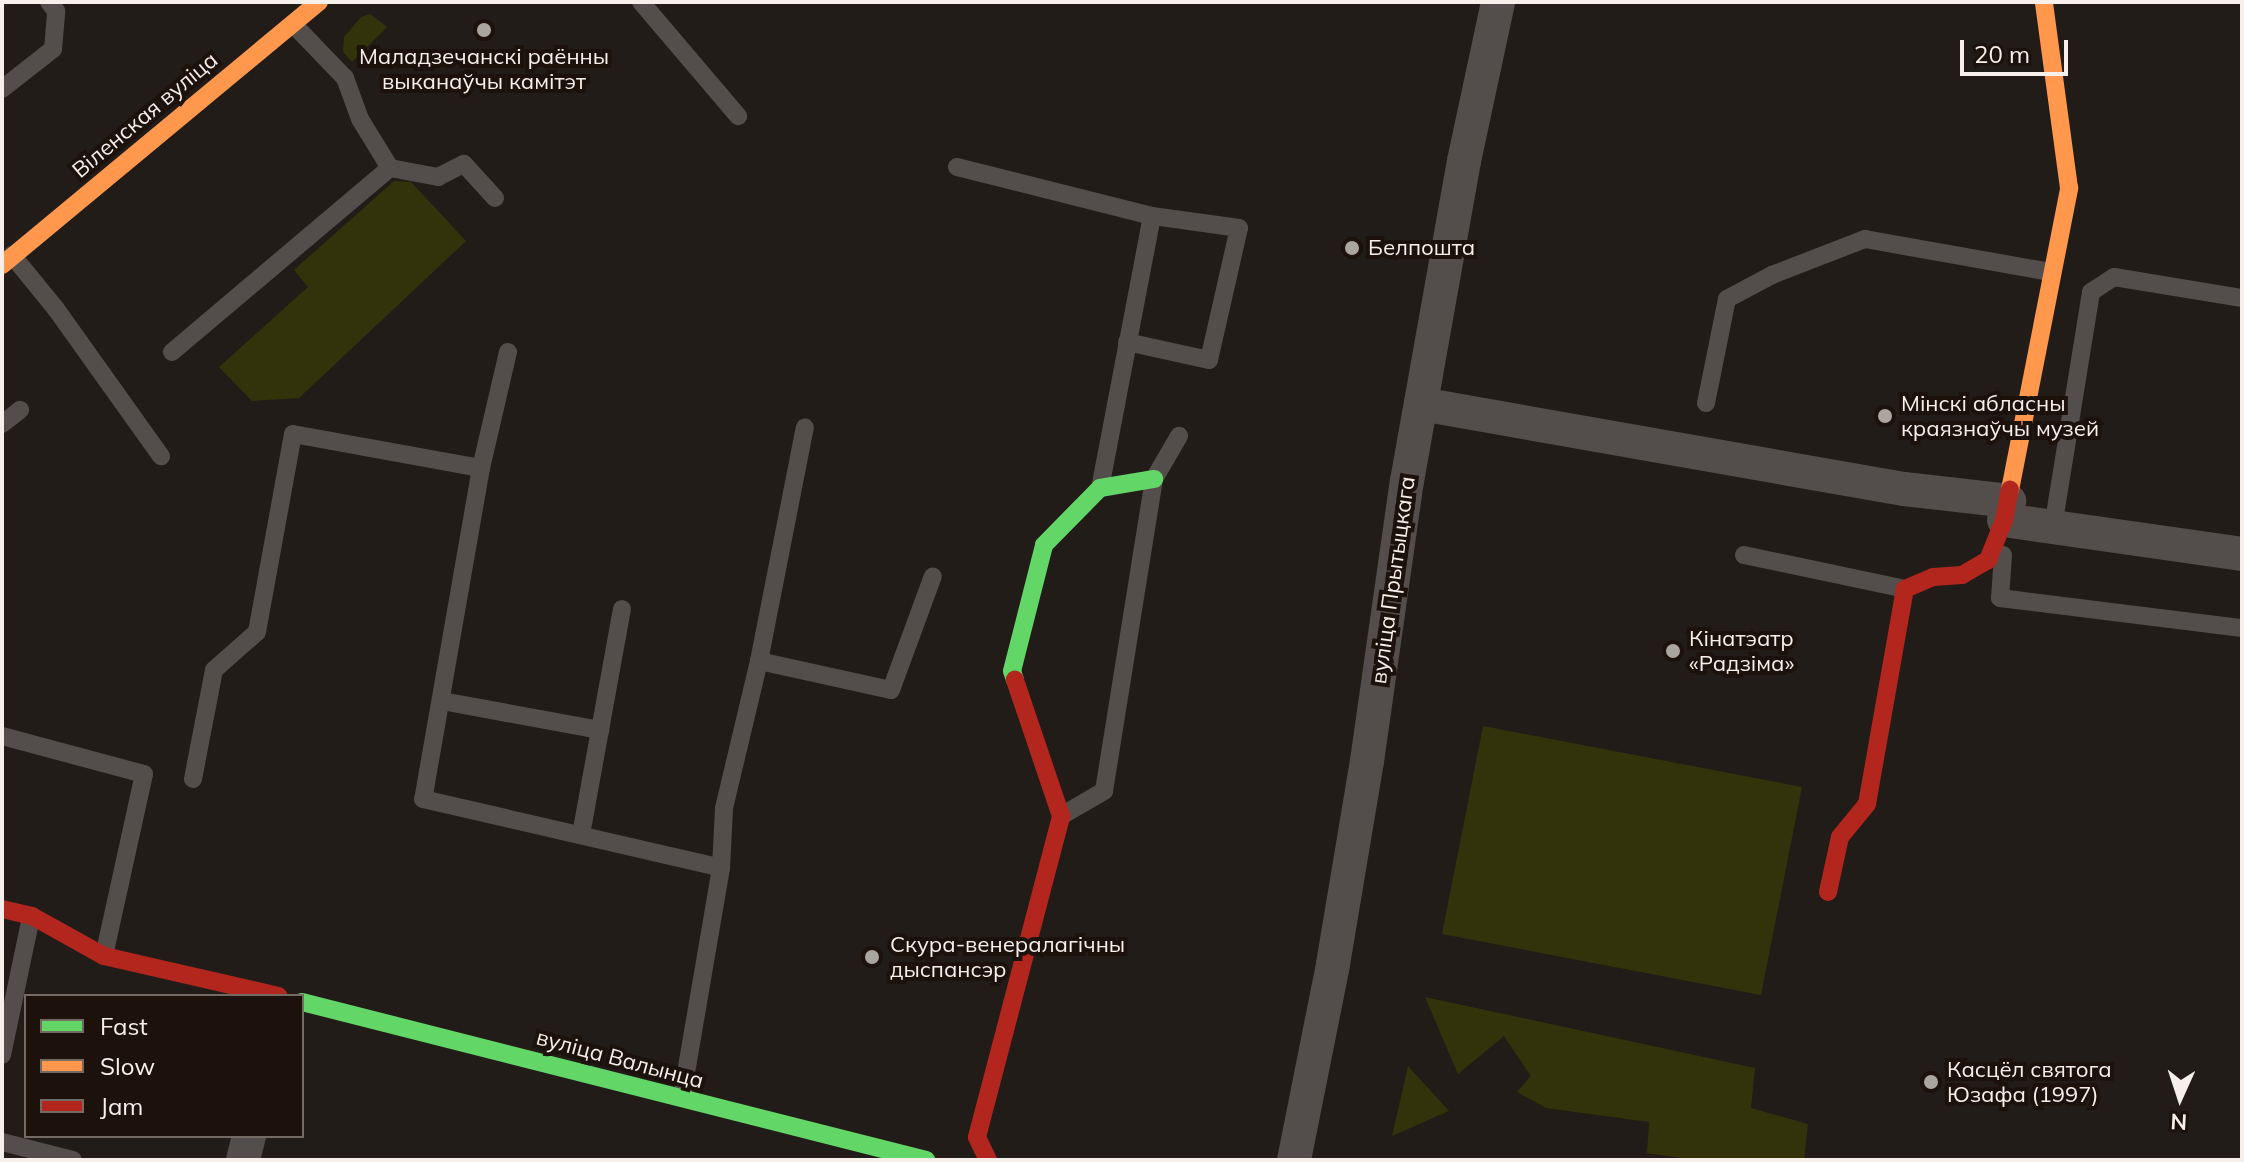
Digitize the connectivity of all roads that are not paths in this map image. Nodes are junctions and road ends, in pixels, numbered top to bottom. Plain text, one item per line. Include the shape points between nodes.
1 (49, 2) edge
2 (319, 2) edge
3 (641, 2) edge
4 (1498, 2) edge
5 (2044, 2) edge
6 (293, 23) junction
7 (2, 89) edge
8 (738, 116) dead end
9 (957, 167) dead end
10 (390, 168) junction
11 (495, 198) dead end
12 (1152, 216) junction
13 (6, 255) edge
14 (2050, 272) junction
15 (2242, 298) edge
16 (1127, 342) junction
17 (172, 352) dead end
18 (508, 352) dead end
19 (1706, 403) dead end
20 (1421, 404) junction
21 (20, 410) dead end
22 (2, 424) edge
23 (805, 427) dead end
24 (1179, 436) dead end
25 (161, 456) dead end
26 (481, 468) junction
27 (1154, 479) junction
28 (1100, 488) junction
29 (2006, 510) junction
30 (2053, 527) junction
31 (2242, 554) edge
32 (1744, 555) dead end
33 (933, 576) dead end
34 (1905, 589) junction
35 (622, 609) dead end
36 (2242, 628) edge
37 (759, 661) junction
38 (442, 701) junction
39 (600, 730) junction
40 (2, 736) edge
41 (193, 779) dead end
42 (1061, 816) junction
43 (581, 835) junction
44 (721, 868) junction
45 (1828, 892) dead end
46 (2, 909) edge
47 (32, 916) junction
48 (104, 956) junction
49 (269, 994) edge
50 (304, 1003) edge
51 (2, 1055) edge
52 (682, 1100) junction
53 (248, 1138) edge
54 (2, 1142) edge
55 (73, 1160) edge
56 (243, 1160) edge
57 (926, 1160) edge
58 (988, 1160) edge
59 (1294, 1160) edge

1 - 7 lane via 56,11 53,49
2 - 6 street, Віленская вуліца
3 - 8 lane
4 - 20 street, вуліца Прытыцкага
5 - 14 street via 2069,188
6 - 10 lane via 345,78 360,119
6 - 13 street, Віленская вуліца
9 - 12 lane
10 - 11 lane via 438,177 464,164
10 - 17 lane
12 - 16 lane
12 - 16 lane via 1239,228 1209,360
13 - 25 lane via 56,309
14 - 19 lane via 1865,239 1772,275 1727,299
14 - 29 street
15 - 30 lane via 2114,277 2091,292
16 - 28 lane
18 - 26 lane
20 - 29 street
20 - 59 street, вуліца Прытыцкага via 1333,964
21 - 22 lane
23 - 37 lane
24 - 27 lane
26 - 38 lane
26 - 41 lane via 293,434 257,632 214,670
27 - 28 street
27 - 42 lane via 1104,791
28 - 42 street via 1044,545 1012,671
29 - 30 street
29 - 34 street via 1988,560 1962,575 1933,577
29 - 36 lane via 2000,598
30 - 31 street
32 - 34 lane
33 - 37 lane via 891,690
34 - 45 street via 1867,804 1840,837
35 - 39 lane
37 - 44 lane via 724,808
38 - 39 lane
38 - 43 lane via 423,799
39 - 43 lane
40 - 48 lane via 144,774
42 - 58 street via 977,1137
43 - 44 lane
44 - 52 lane
46 - 47 street
47 - 48 street
47 - 51 lane
48 - 49 street
50 - 52 street, вуліца Валынца
52 - 57 street, вуліца Валынца
53 - 56 street
54 - 55 lane

